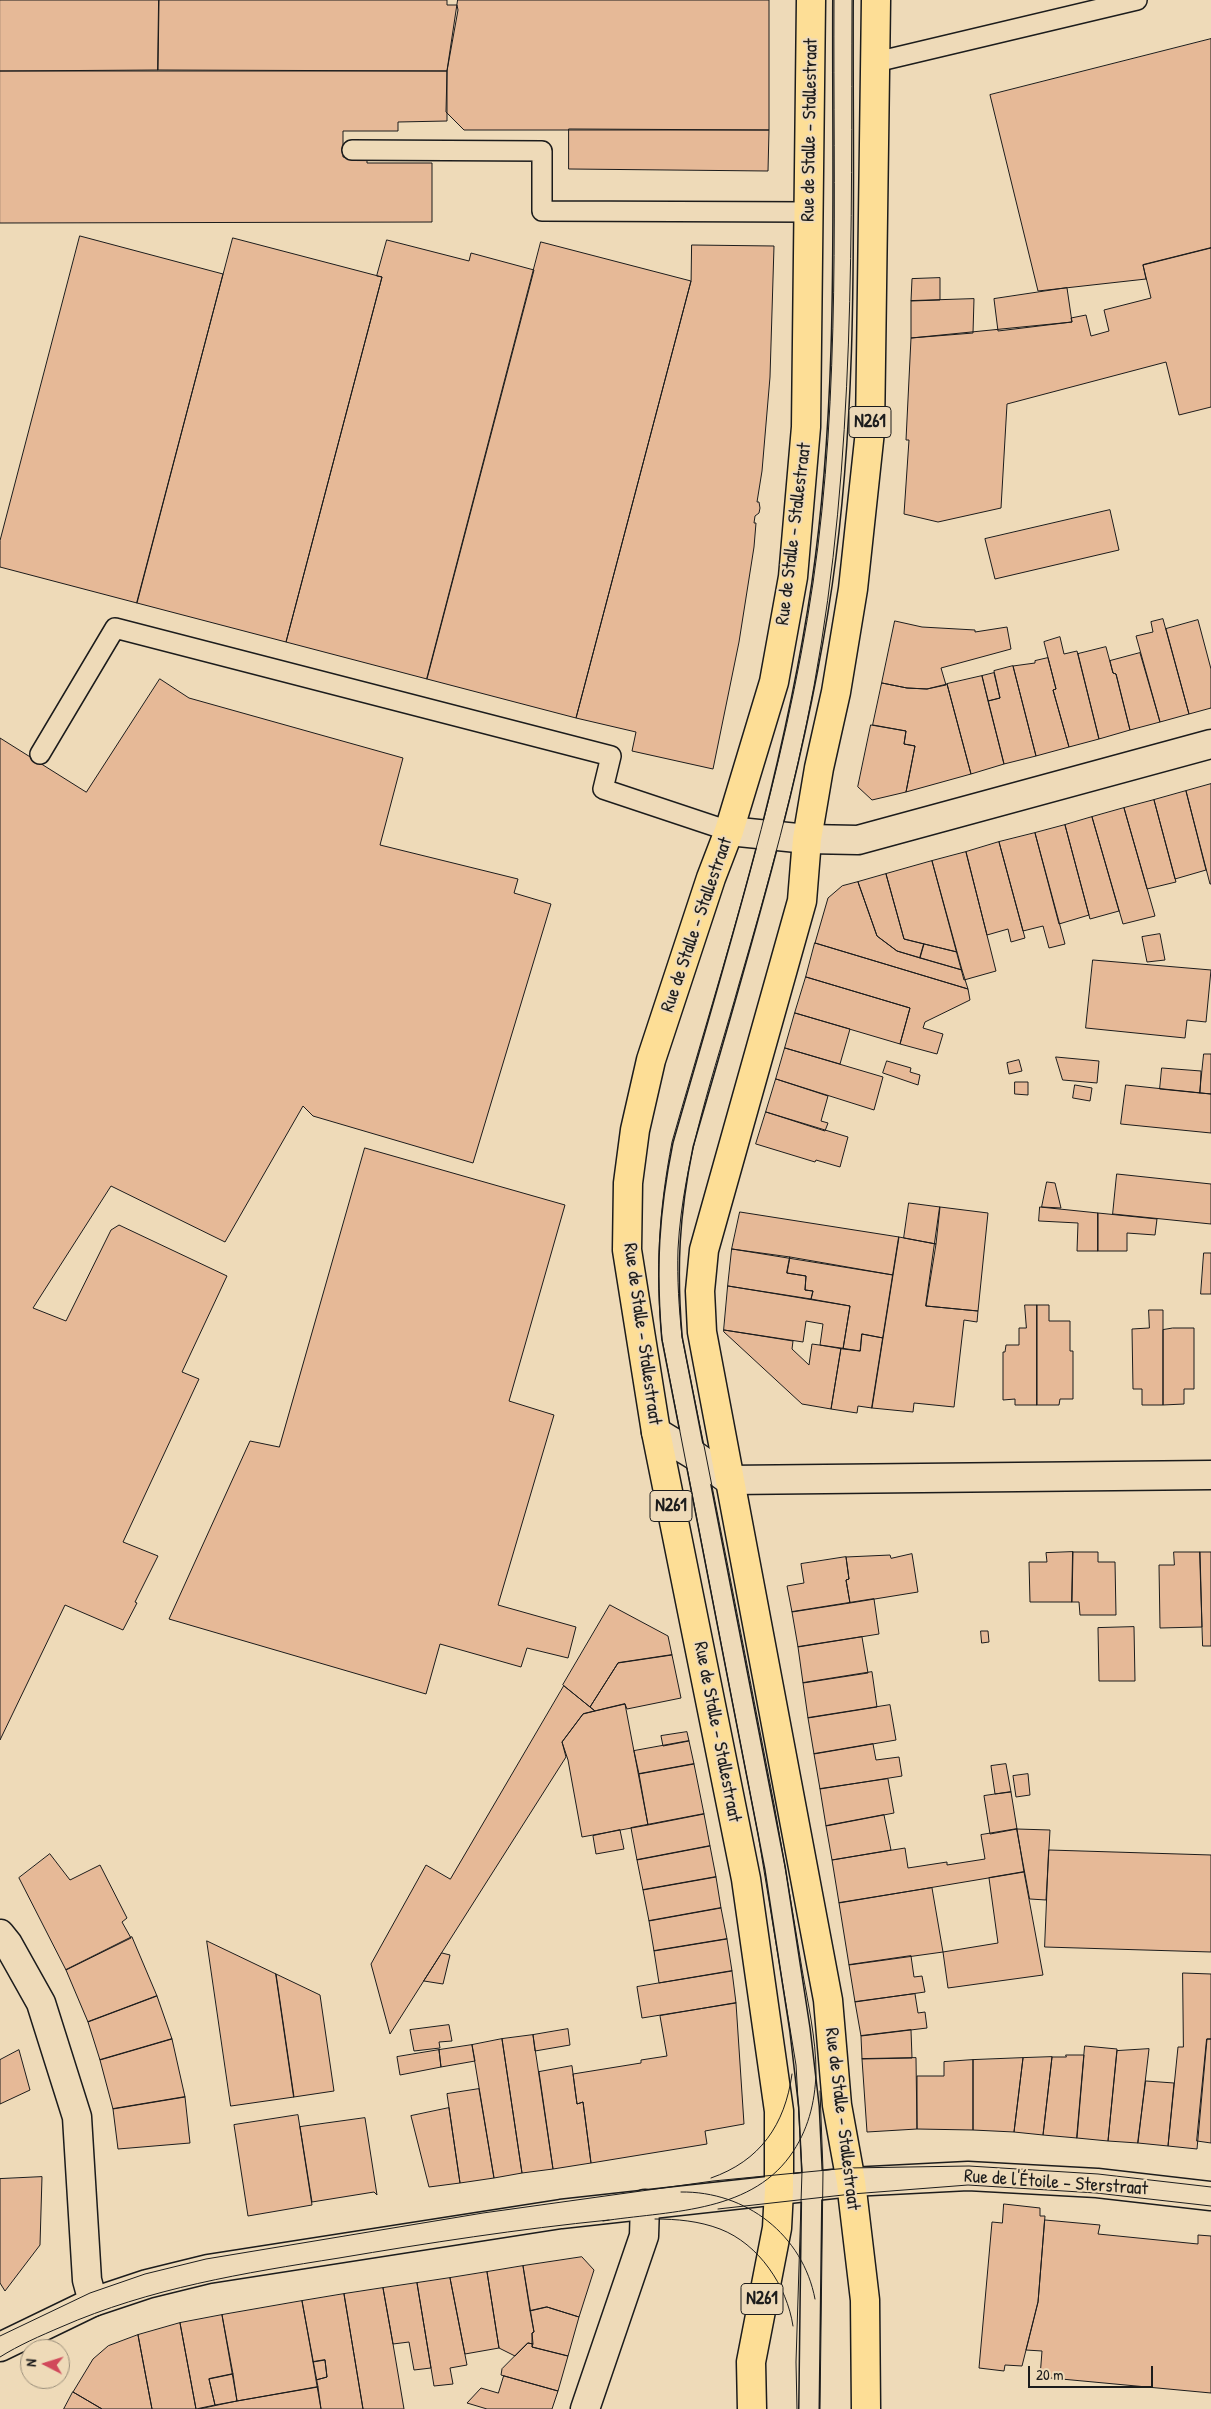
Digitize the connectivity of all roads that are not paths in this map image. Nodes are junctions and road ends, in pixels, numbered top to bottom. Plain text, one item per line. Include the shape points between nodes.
1 (811, 0) edge
2 (843, 0) edge
3 (876, 0) edge
4 (1137, 0) edge
5 (876, 62) junction
6 (352, 150) dead end
7 (809, 212) junction
8 (1211, 744) edge
9 (40, 754) dead end
10 (730, 831) junction
11 (771, 835) junction
12 (807, 839) junction
13 (656, 1432) junction
14 (694, 1455) junction
15 (1211, 1475) edge
16 (729, 1480) junction
17 (0, 1934) edge
18 (851, 2182) junction
19 (812, 2186) junction
20 (779, 2190) junction
21 (1211, 2196) edge
22 (645, 2204) junction
23 (93, 2302) junction
24 (0, 2347) edge
25 (585, 2409) edge
26 (752, 2409) edge
27 (809, 2409) edge
28 (866, 2409) edge

1 - 7 main road, Rue de Stalle - Stallestraat / N261
2 - 11 lane, Rue de Stalle - Stallestraat via 837,429 822,583 804,687
3 - 5 main road, Rue de Stalle - Stallestraat / N261
4 - 5 lane
5 - 12 main road, Rue de Stalle - Stallestraat / N261 via 870,431 853,589
6 - 7 lane via 542,151 542,210
7 - 10 main road, Rue de Stalle - Stallestraat / N261 via 806,427 793,577 774,682
8 - 12 street via 858,840
9 - 10 lane via 115,628 611,756 602,789
10 - 11 street
10 - 13 main road, Rue de Stalle - Stallestraat / N261 via 711,878 651,1060 634,1130 628,1183 627,1250
11 - 12 street
11 - 14 lane, Rue de Stalle - Stallestraat via 682,1145 674,1192 668,1245 668,1289 672,1338
12 - 16 main road, Rue de Stalle - Stallestraat / N261 via 802,901 704,1250 700,1291 702,1332
13 - 14 street
13 - 20 main road, Rue de Stalle - Stallestraat / N261 via 746,1879 779,2111
14 - 16 street
14 - 19 lane, Rue de Stalle - Stallestraat via 775,1868 810,2107
15 - 16 street
16 - 18 main road, Rue de Stalle - Stallestraat / N261 via 828,2000 837,2105
17 - 23 street via 41,2003 77,2117 87,2280
18 - 19 street, Rue de l'Étoile - Sterstraat
18 - 21 street, Rue de l'Étoile - Sterstraat via 1014,2177
18 - 28 main road, Rue de Stalle - Stallestraat / N261 via 865,2300
19 - 20 street, Rue de l'Étoile - Sterstraat
19 - 27 lane, Rue de Stalle - Stallestraat
20 - 22 street, Rue de l'Étoile - Sterstraat
20 - 26 main road, Rue de Stalle - Stallestraat / N261 via 777,2228 751,2362
22 - 23 street, Rue de l'Étoile - Sterstraat via 485,2224 250,2262 147,2284
22 - 25 street via 644,2236
23 - 24 street, Rue de l'Étoile - Sterstraat

